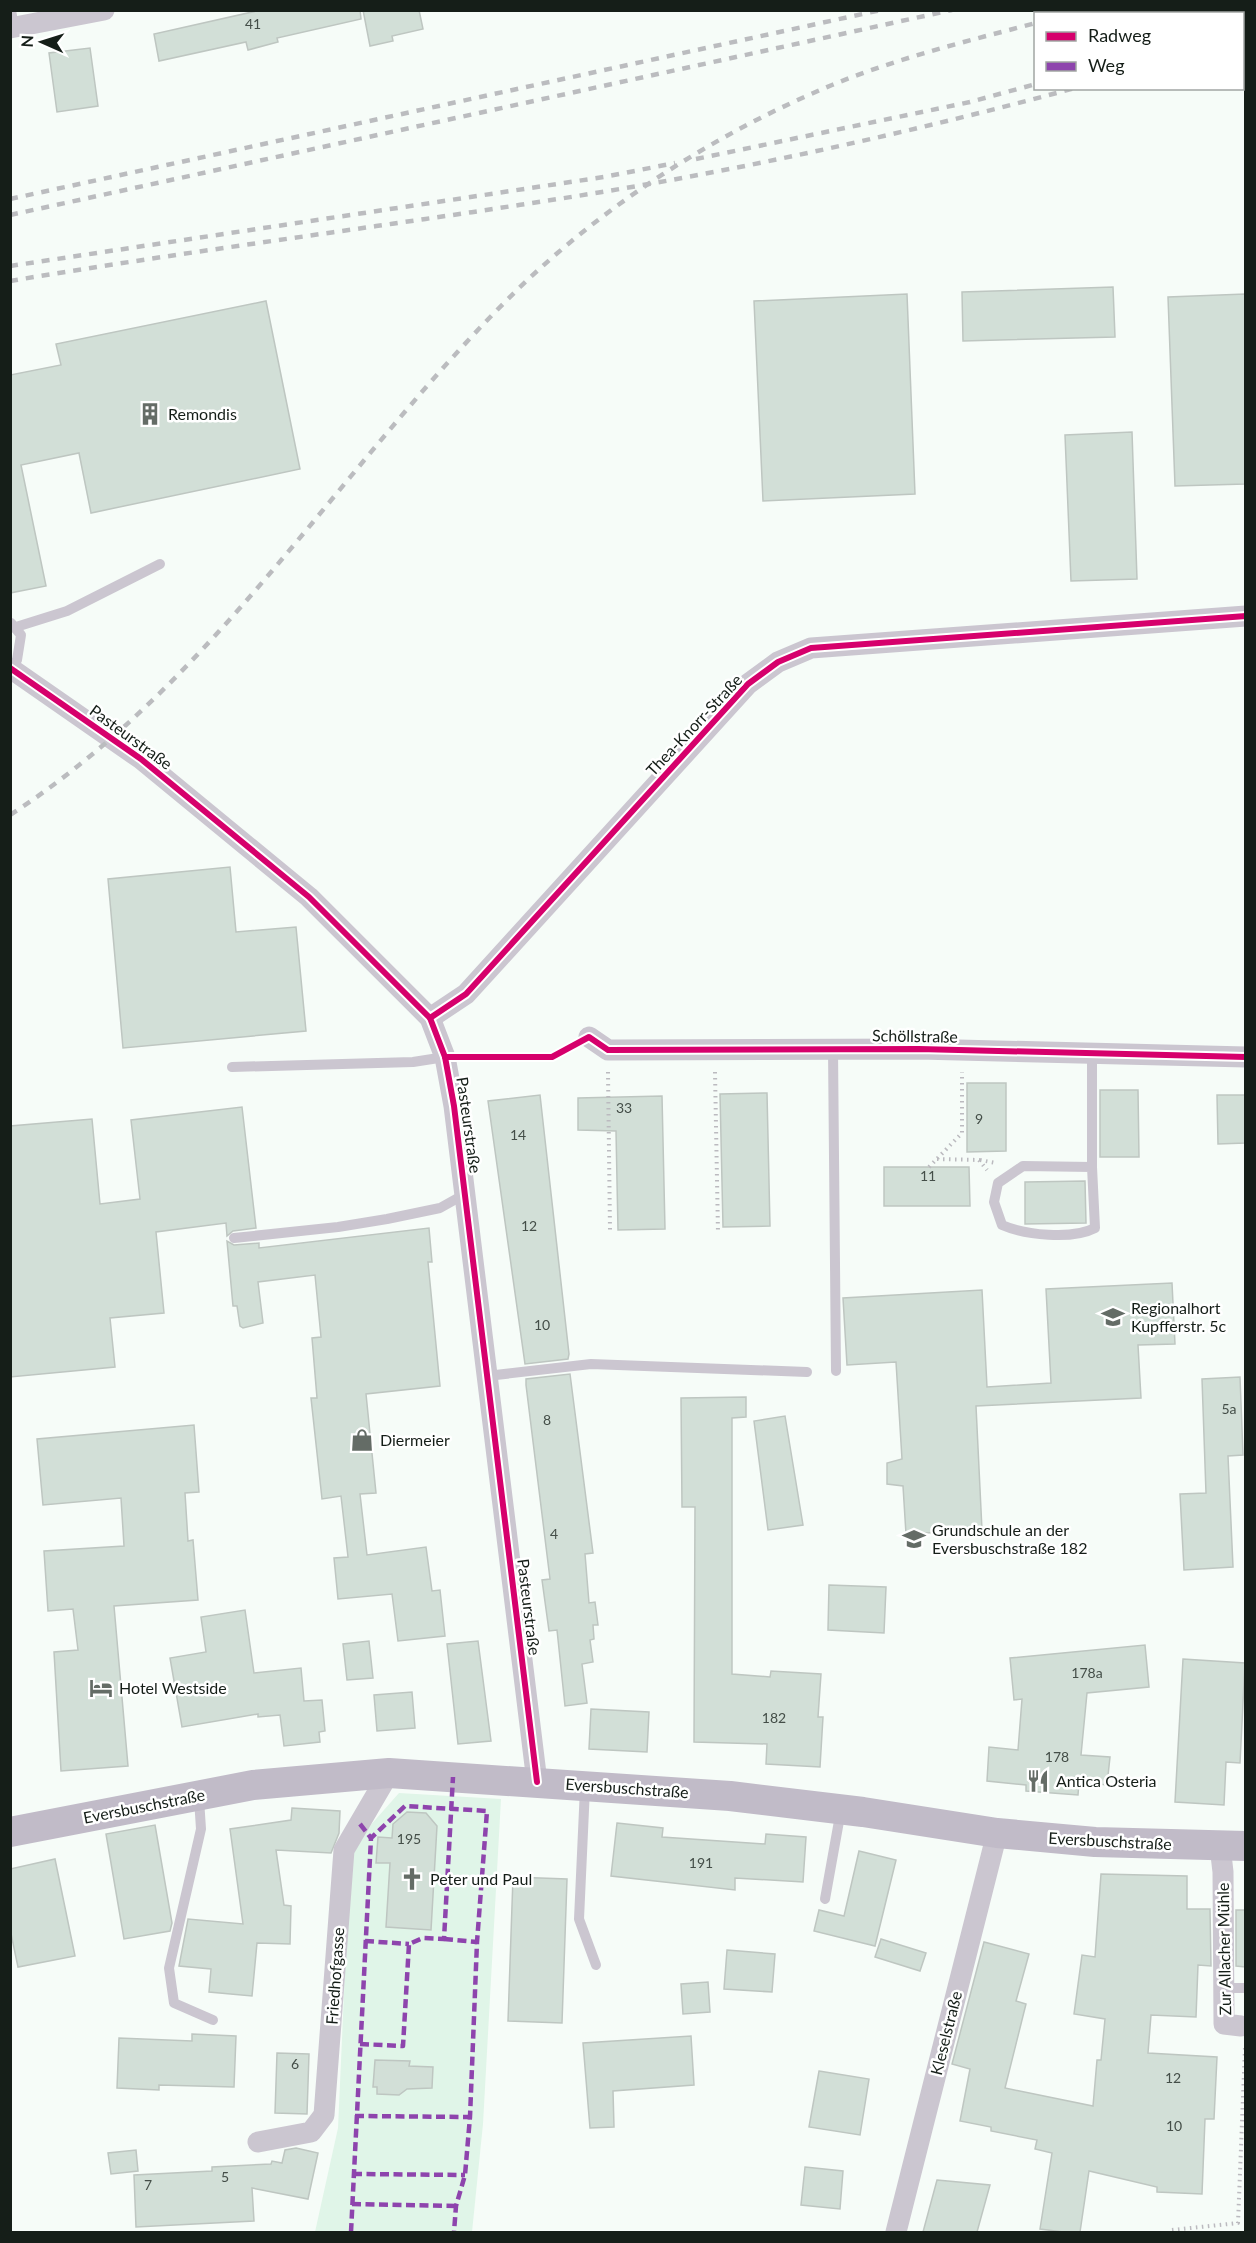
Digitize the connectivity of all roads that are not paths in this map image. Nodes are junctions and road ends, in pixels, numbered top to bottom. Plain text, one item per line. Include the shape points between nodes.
1 (104, 10) edge
2 (12, 22) edge
3 (160, 564) dead end
4 (1245, 616) edge
5 (13, 625) edge
6 (11, 668) edge
7 (430, 1018) junction
8 (589, 1037) dead end
9 (833, 1049) junction
10 (1092, 1054) junction
11 (445, 1057) junction
12 (1245, 1057) edge
13 (232, 1067) dead end
14 (1092, 1167) junction
15 (465, 1194) junction
16 (234, 1238) dead end
17 (836, 1371) dead end
18 (807, 1372) dead end
19 (487, 1376) junction
20 (389, 1773) junction
21 (537, 1782) junction
22 (585, 1785) junction
23 (198, 1795) junction
24 (842, 1810) junction
25 (10, 1832) edge
26 (997, 1833) junction
27 (1233, 1846) edge
28 (825, 1899) dead end
29 (596, 1965) dead end
30 (1224, 1988) junction
31 (1245, 1988) edge
32 (213, 2020) dead end
33 (1241, 2026) road end
34 (258, 2142) dead end
35 (896, 2232) edge

1 - 2 street
3 - 5 lane via 67,611
4 - 7 street, Thea-Knorr-Straße via 811,648 778,662 748,684 466,994
5 - 6 lane via 21,635 17,660
6 - 7 street, Pasteurstraße via 141,759 309,897
7 - 11 street, Pasteurstraße
8 - 9 street, Schöllstraße via 608,1050
9 - 10 street, Schöllstraße
9 - 17 lane
10 - 12 street, Schöllstraße
10 - 14 lane
11 - 13 lane via 413,1062
11 - 15 street, Pasteurstraße
14 - 14 lane via 1023,1167 998,1183 994,1202 1002,1225 1022,1234 1084,1233 1095,1228
15 - 16 lane via 440,1208 387,1219
15 - 19 street, Pasteurstraße
18 - 19 lane via 591,1365
19 - 21 street, Pasteurstraße
20 - 21 main road, Eversbuschstraße
20 - 23 main road, Eversbuschstraße via 253,1785
20 - 34 street, Friedhofgasse via 344,1850 324,2115 311,2132
21 - 22 main road, Eversbuschstraße
22 - 24 main road, Eversbuschstraße via 730,1796
22 - 29 lane via 579,1919
23 - 25 main road, Eversbuschstraße
23 - 32 lane via 201,1829 170,1968 174,2003
24 - 26 main road, Eversbuschstraße
24 - 28 lane
26 - 27 main road, Eversbuschstraße via 1095,1842
26 - 35 street, Kleselstraße
27 - 30 street, Zur Allacher Mühle
30 - 31 lane
30 - 33 street, Zur Allacher Mühle via 1224,2024

